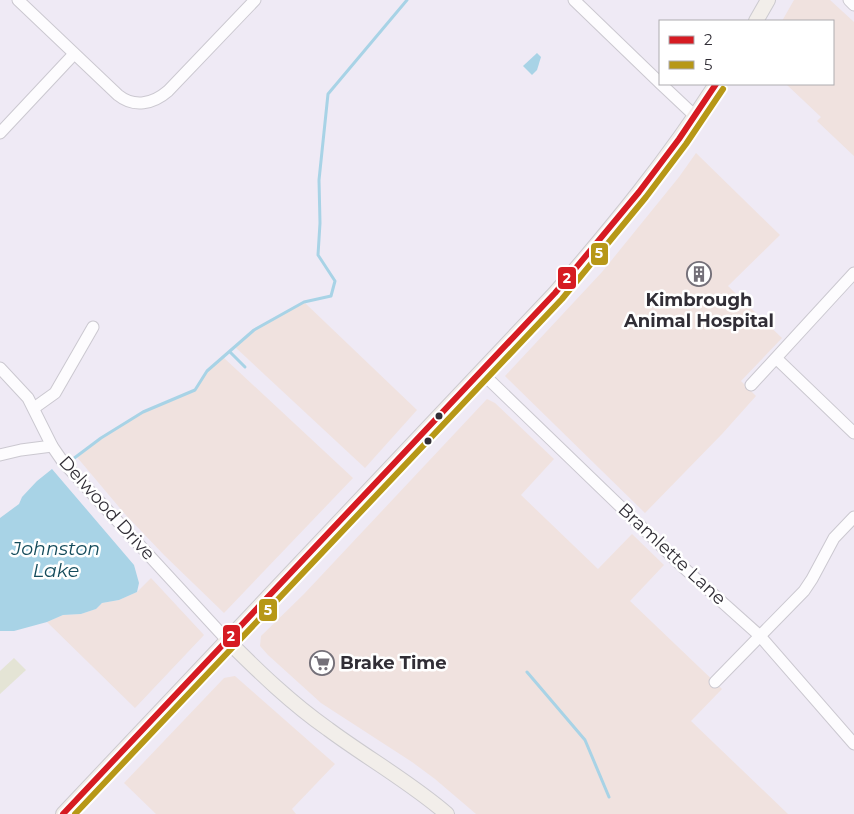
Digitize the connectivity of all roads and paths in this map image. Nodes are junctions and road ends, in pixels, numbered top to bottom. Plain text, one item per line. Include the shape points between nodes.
1 (18, 0) edge
2 (255, 0) edge
3 (574, 0) edge
4 (768, 0) edge
5 (849, 0) edge
6 (854, 5) edge
7 (757, 20) edge
8 (74, 54) junction
9 (659, 81) edge
10 (663, 85) edge
11 (715, 85) edge
12 (695, 116) junction
13 (0, 133) edge
14 (854, 274) edge
15 (93, 327) dead end
16 (777, 359) junction
17 (0, 368) edge
18 (481, 372) junction
19 (751, 386) dead end
20 (34, 408) junction
21 (854, 433) edge
22 (52, 446) junction
23 (0, 455) edge
24 (854, 517) edge
25 (760, 636) junction
26 (227, 640) junction
27 (715, 682) dead end
28 (854, 744) edge
29 (63, 814) edge
30 (447, 814) edge

1 - 8 street
2 - 8 street via 168,91 147,102 133,103 122,98
3 - 9 street
4 - 7 main road
5 - 6 street
8 - 13 street
10 - 12 street
11 - 12 main road
12 - 18 main road via 614,225
14 - 16 street
15 - 20 street via 55,393
16 - 19 street
16 - 21 street
17 - 20 street, Delwood Drive
18 - 25 street, Bramlette Lane
18 - 26 main road
20 - 22 street, Delwood Drive
22 - 23 street
22 - 26 street, Delwood Drive via 70,471
24 - 25 street via 834,538 807,587
25 - 27 street
25 - 28 street, Bramlette Lane
26 - 29 main road
26 - 30 main road via 302,710

